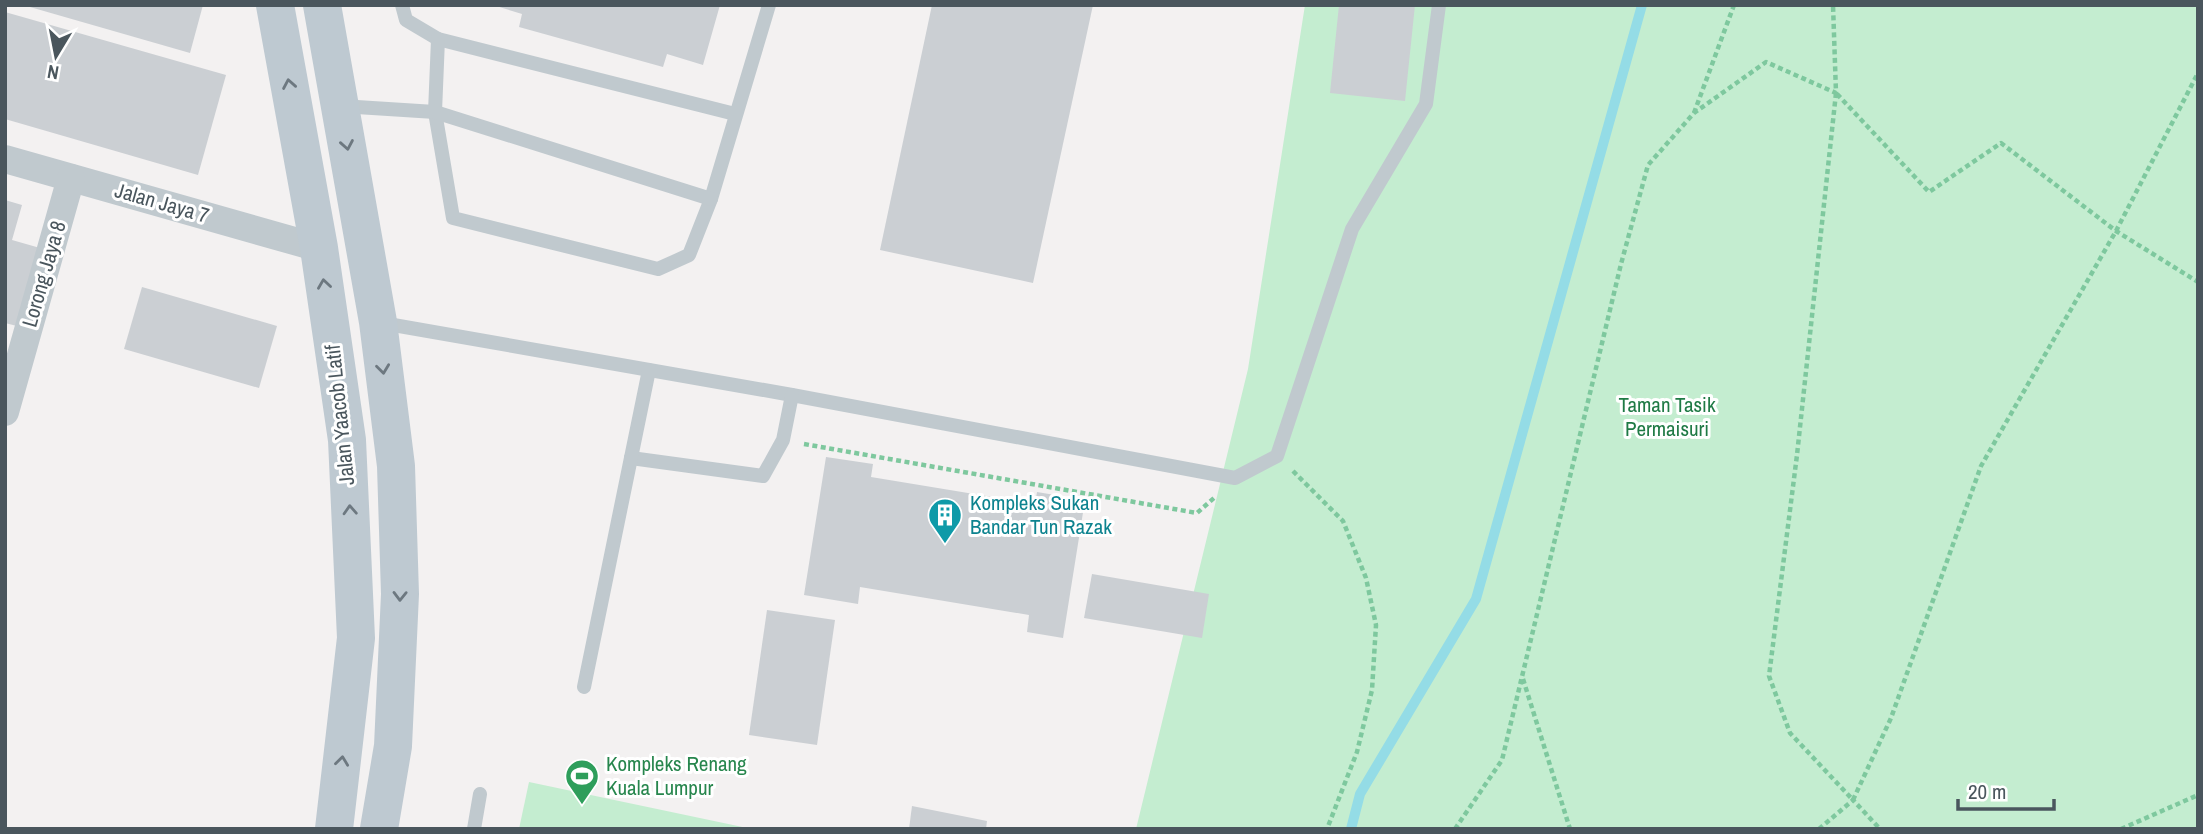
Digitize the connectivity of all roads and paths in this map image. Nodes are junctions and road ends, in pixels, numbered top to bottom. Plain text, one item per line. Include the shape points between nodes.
1 (275, 5) edge
2 (323, 5) edge
3 (402, 5) edge
4 (769, 5) edge
5 (1439, 5) edge
6 (1734, 5) edge
7 (1833, 5) edge
8 (438, 39) junction
9 (2198, 73) edge
10 (1836, 93) junction
11 (341, 106) junction
12 (435, 112) junction
13 (735, 114) junction
14 (1694, 114) junction
15 (5, 159) edge
16 (71, 178) junction
17 (711, 199) junction
18 (2116, 231) junction
19 (318, 248) junction
20 (2198, 282) edge
21 (377, 322) junction
22 (649, 370) junction
23 (792, 396) junction
24 (5, 412) edge
25 (783, 440) junction
26 (1277, 456) junction
27 (631, 458) junction
28 (1235, 478) junction
29 (1522, 677) junction
30 (584, 687) dead end
31 (480, 794) dead end
32 (2198, 795) edge
33 (1853, 800) junction
34 (334, 829) edge
35 (379, 829) edge
36 (474, 829) edge
37 (1327, 829) edge
38 (1455, 829) edge
39 (1570, 829) edge
40 (1819, 829) edge
41 (1880, 829) edge
42 (2121, 829) edge

19 -> 1 street, Jalan Yaacob Latif
2 - 11 street
3 - 8 lane via 406,20
4 - 13 lane
5 - 26 lane via 1426,104 1352,229
6 - 14 path
7 - 10 path
8 - 12 lane
8 - 13 lane
9 - 18 path
10 - 14 path via 1766,62
10 - 18 path via 1929,192 2001,143
10 - 33 path via 1769,676 1790,733
11 - 12 lane
11 -> 21 street
12 - 17 lane
12 - 17 lane via 453,218 658,269 689,255
13 - 17 lane
14 - 29 path via 1648,165
15 - 16 street, Jalan Jaya 7
16 - 19 street, Jalan Jaya 7
16 - 24 street, Lorong Jaya 8
18 - 20 path
18 - 33 path via 1981,466 1891,718
34 -> 19 street, Jalan Yaacob Latif via 356,638 347,440
21 - 22 lane
21 -> 35 street via 396,466 400,594 393,746
22 - 23 lane
22 - 27 lane
23 - 25 lane
23 - 28 lane
25 - 27 lane via 763,476
25 - 28 path via 1197,513
26 - 28 lane
26 - 37 path via 1343,521 1366,578 1376,625 1372,690 1357,752
27 - 30 lane
29 - 38 path via 1502,760
29 - 39 path
31 - 36 lane
32 - 42 path
33 - 40 path
33 - 41 path

